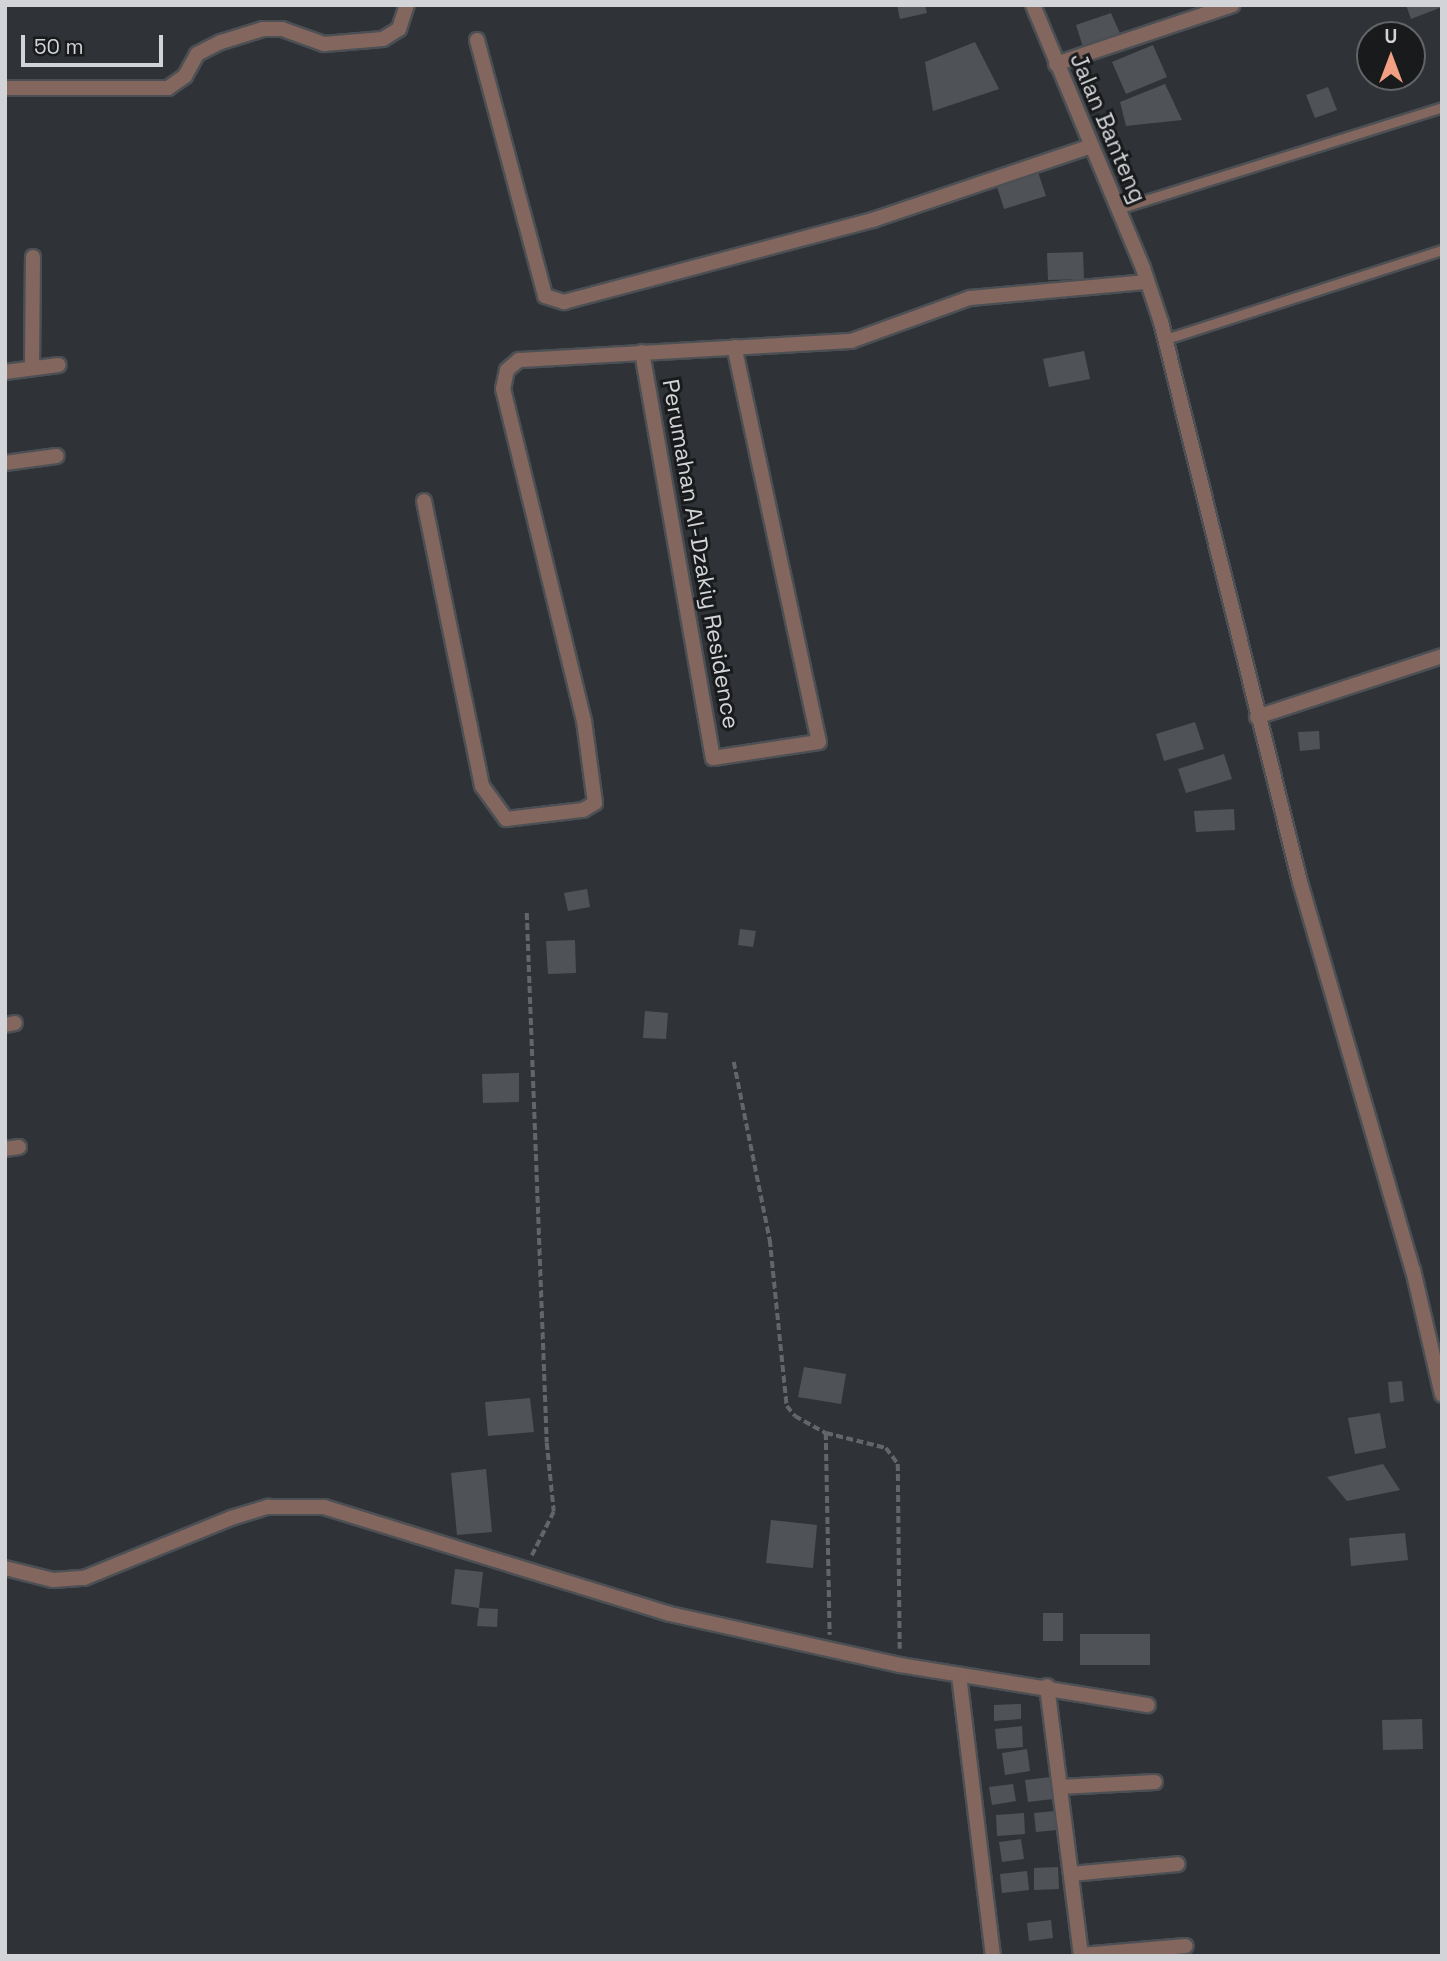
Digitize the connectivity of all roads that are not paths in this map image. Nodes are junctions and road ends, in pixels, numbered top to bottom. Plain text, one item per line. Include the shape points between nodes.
1 (407, 5) edge
2 (1034, 5) edge
3 (1232, 5) edge
4 (477, 40) dead end
5 (1056, 64) junction
6 (5, 88) edge
7 (1442, 107) edge
8 (1089, 147) junction
9 (1117, 209) junction
10 (1442, 250) edge
11 (33, 257) dead end
12 (1145, 275) junction
13 (1166, 339) junction
14 (734, 347) junction
15 (642, 352) junction
16 (58, 365) dead end
17 (32, 368) junction
18 (5, 372) edge
19 (57, 456) dead end
20 (5, 463) edge
21 (424, 501) dead end
22 (1442, 656) edge
23 (1257, 717) junction
24 (1436, 1356) edge
25 (1442, 1395) edge
26 (5, 1568) edge
27 (959, 1675) junction
28 (1047, 1685) junction
29 (1148, 1705) dead end
30 (1155, 1782) dead end
31 (1060, 1787) junction
32 (1178, 1864) dead end
33 (1071, 1874) junction
34 (1186, 1946) dead end
35 (1081, 1955) edge
36 (993, 1956) edge

1 - 6 street via 398,29 383,39 324,44 282,29 263,29 221,42 197,54 185,76 168,88
2 - 5 street, Jalan Banteng
3 - 5 street
4 - 8 street via 545,296 564,302 873,220
5 - 8 street, Jalan Banteng
7 - 9 lane
8 - 9 street, Jalan Banteng
9 - 12 street, Jalan Banteng
10 - 13 lane
11 - 17 street
12 - 13 street, Jalan Banteng
12 - 14 street via 970,298 851,341
13 - 23 street, Jalan Banteng
14 - 15 street
14 - 15 street, Perumahan Al-Dzakiy Residence via 819,742 713,758
15 - 21 street via 519,360 507,370 503,390 584,720 595,803 583,810 506,818 482,786
16 - 17 street
17 - 18 street
19 - 20 street
22 - 23 street
23 - 24 street, Jalan Banteng
24 - 25 street, Jalan Banteng
26 - 27 street via 52,1580 84,1578 231,1518 296,1504 347,1513 670,1614
27 - 28 street
27 - 36 street
28 - 29 street
28 - 31 street
30 - 31 street
31 - 33 street
32 - 33 street
33 - 35 street
34 - 35 street

